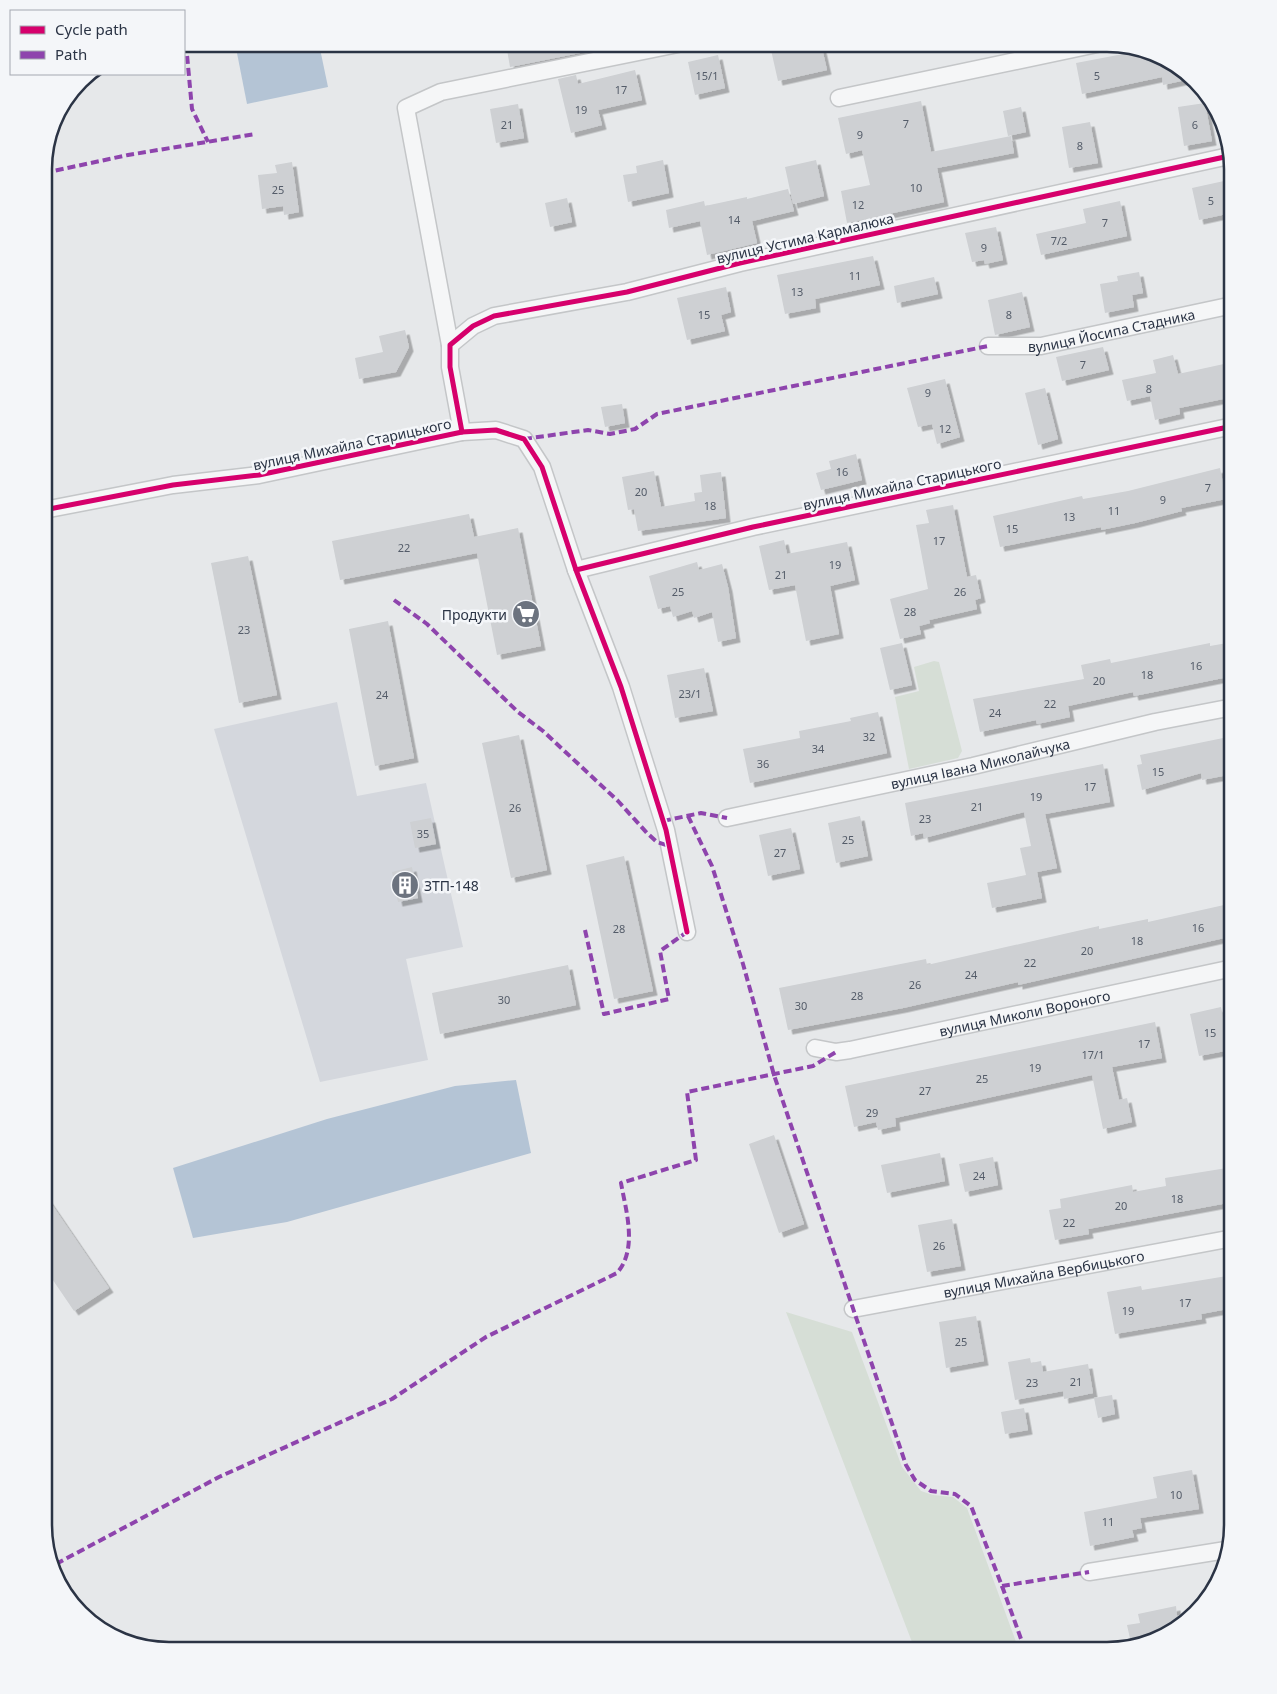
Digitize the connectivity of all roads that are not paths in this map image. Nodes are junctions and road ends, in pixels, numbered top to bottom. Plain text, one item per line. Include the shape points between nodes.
1 (636, 52) edge
2 (1054, 53) edge
3 (839, 98) dead end
4 (1223, 157) edge
5 (1224, 307) edge
6 (450, 345) junction
7 (988, 346) dead end
8 (1224, 428) edge
9 (462, 432) junction
10 (53, 508) edge
11 (576, 570) junction
12 (1224, 709) edge
13 (727, 818) dead end
14 (686, 932) dead end
15 (1224, 970) edge
16 (815, 1048) dead end
17 (1224, 1240) edge
18 (853, 1310) dead end
19 (1222, 1551) edge
20 (1089, 1572) dead end

1 - 6 street via 441,92 406,108
2 - 3 street
4 - 6 street, вулиця Устима Кармалюка via 740,263 627,292 494,316 473,326
5 - 7 street, вулиця Йосипа Стадника via 1041,346
6 - 9 street via 450,367
8 - 11 street, вулиця Михайла Старицького via 753,527
9 - 10 street, вулиця Михайла Старицького via 259,475 173,484
9 - 11 street, вулиця Михайла Старицького via 496,430 524,439 542,467
11 - 14 street, вулиця Михайла Старицького via 621,687 666,830
12 - 13 street, вулиця Івана Миколайчука
15 - 16 street, вулиця Миколи Вороного via 850,1050 836,1052
17 - 18 street, вулиця Михайла Вербицького
19 - 20 street

